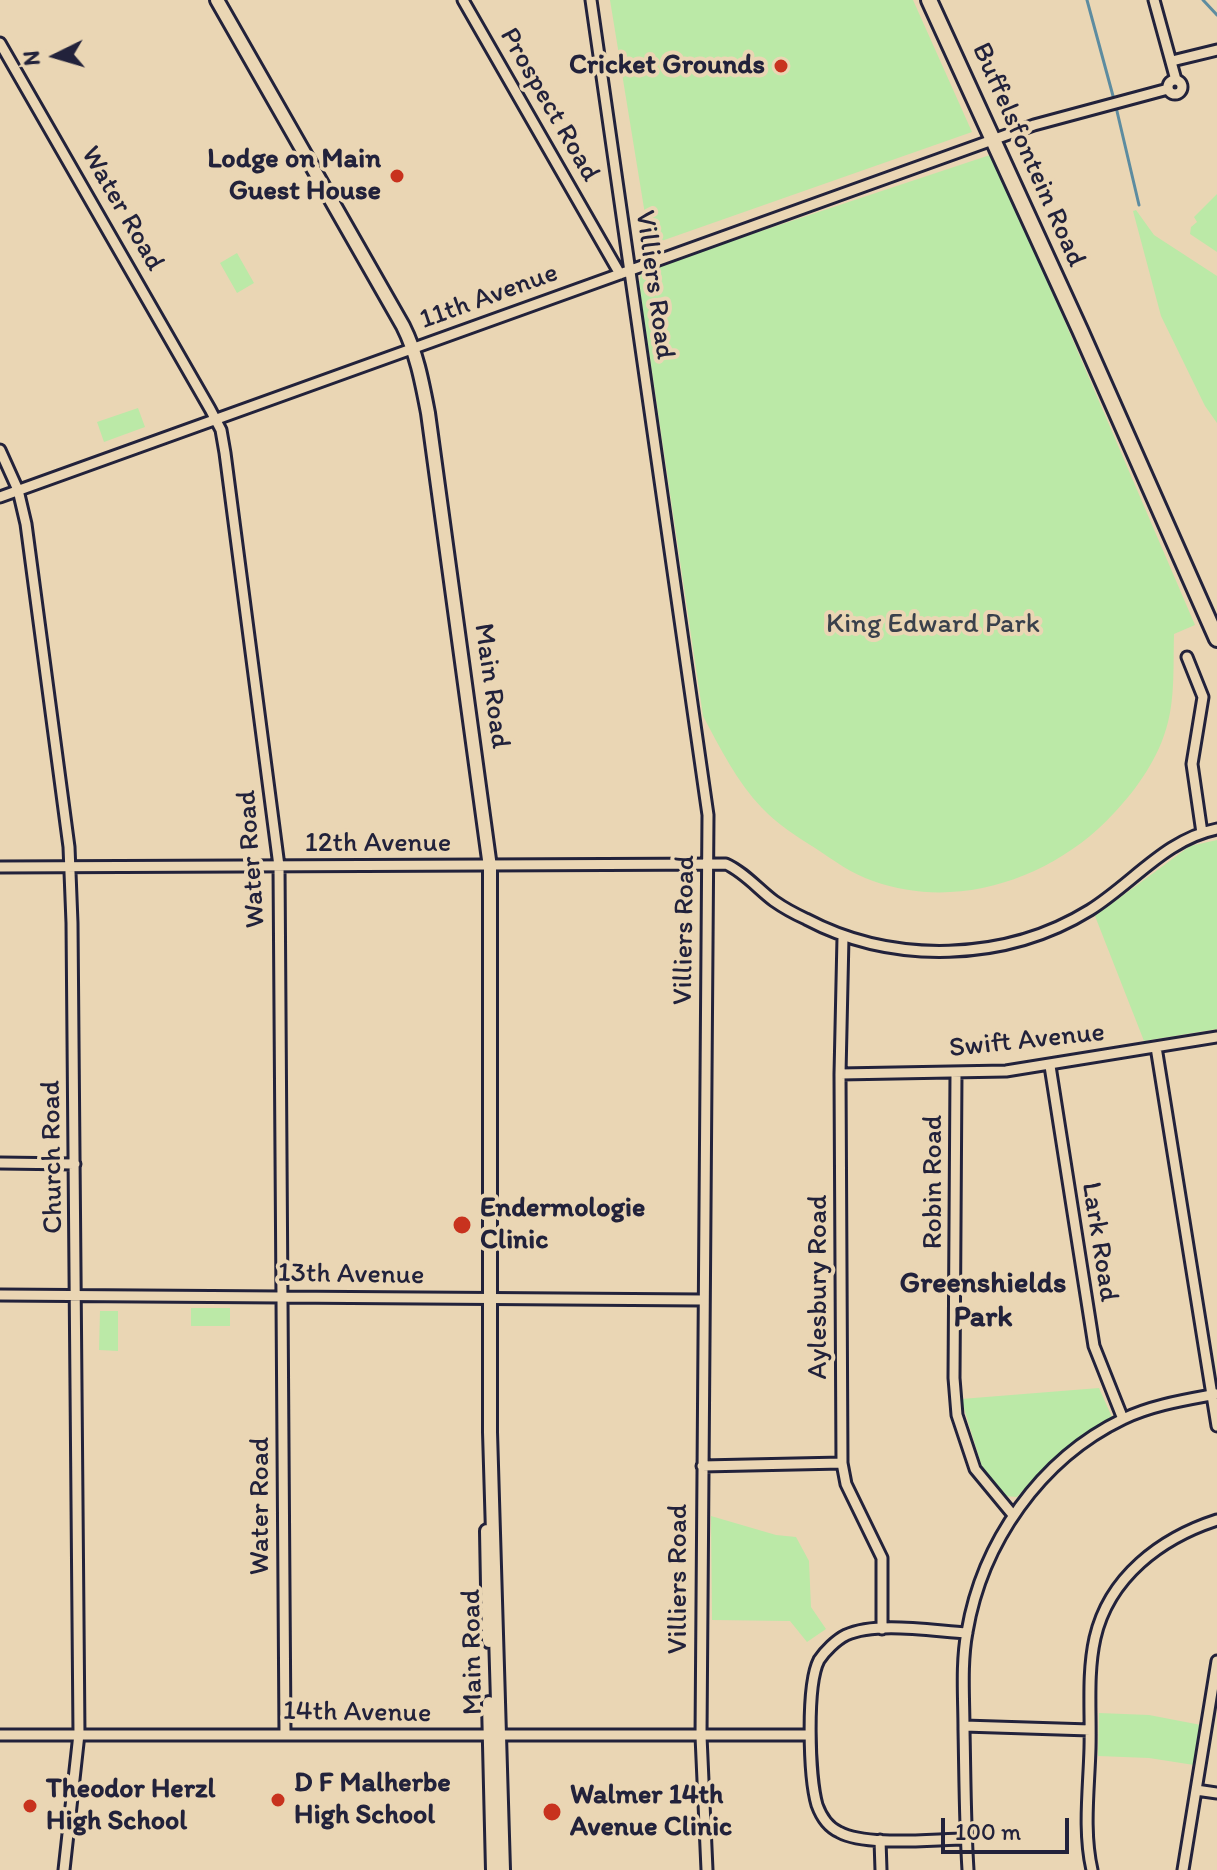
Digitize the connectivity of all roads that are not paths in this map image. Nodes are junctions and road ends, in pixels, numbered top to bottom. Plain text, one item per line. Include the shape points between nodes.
1 (217, 0) edge
2 (463, 0) edge
3 (591, 0) edge
4 (929, 0) edge
5 (935, 0) edge
6 (1154, 0) edge
7 (0, 43) edge
8 (1217, 50) edge
9 (1172, 61) junction
10 (996, 139) junction
11 (625, 272) junction
12 (413, 347) junction
13 (216, 420) junction
14 (0, 450) edge
15 (18, 490) junction
16 (0, 497) edge
17 (1217, 639) edge
18 (1187, 657) dead end
19 (1217, 829) edge
20 (1202, 833) junction
21 (707, 865) junction
22 (69, 866) junction
23 (279, 866) junction
24 (0, 867) edge
25 (490, 867) junction
26 (843, 937) junction
27 (1217, 1037) edge
28 (1156, 1047) junction
29 (1050, 1066) junction
30 (956, 1073) junction
31 (840, 1074) junction
32 (0, 1163) edge
33 (75, 1164) junction
34 (0, 1295) edge
35 (76, 1296) junction
36 (282, 1296) junction
37 (488, 1299) junction
38 (702, 1300) junction
39 (1215, 1394) edge
40 (1123, 1419) junction
41 (1217, 1426) edge
42 (842, 1463) junction
43 (702, 1466) junction
44 (1013, 1515) junction
45 (1217, 1520) edge
46 (882, 1629) junction
47 (967, 1633) junction
48 (1217, 1661) edge
49 (964, 1726) junction
50 (1090, 1730) junction
51 (79, 1734) junction
52 (285, 1734) junction
53 (0, 1735) edge
54 (494, 1735) junction
55 (810, 1735) junction
56 (701, 1736) junction
57 (1196, 1790) junction
58 (1217, 1793) edge
59 (966, 1839) junction
60 (880, 1840) junction
61 (64, 1870) edge
62 (493, 1870) edge
63 (503, 1870) edge
64 (707, 1870) edge
65 (881, 1870) edge
66 (968, 1870) edge
67 (1092, 1870) edge
68 (1183, 1870) edge

1 - 12 main road, Main Road
2 - 11 street, Prospect Road
3 - 11 street, Villiers Road
4 - 10 main road, Buffelsfontein Road
5 - 10 main road, Buffelsfontein Road
6 - 9 street
7 - 13 street, Water Road
8 - 9 street
9 - 10 street, 11th Avenue via 1180,93 1168,89
10 - 11 street, 11th Avenue
10 - 17 main road, Buffelsfontein Road via 1078,314 1080,330
11 - 12 street, 11th Avenue
11 - 21 street, Villiers Road via 706,791
12 - 13 street, 11th Avenue
12 - 25 main road, Main Road via 428,413
13 - 15 street, 11th Avenue
13 - 23 street, Water Road via 225,453
14 - 15 street, Church Road
15 - 16 street, 11th Avenue
15 - 22 street, Church Road
18 - 20 street via 1203,697 1192,764
19 - 20 street, 12th Avenue
20 - 26 street, 12th Avenue via 1163,853 1089,911 1017,941 973,951 934,952
21 - 25 street, 12th Avenue
21 - 26 street, 12th Avenue via 730,866 776,902
21 - 38 street, Villiers Road
22 - 23 street, 12th Avenue
22 - 24 street, 12th Avenue
22 - 33 street, Church Road
23 - 25 street, 12th Avenue
23 - 36 street, Water Road
25 - 37 main road, Main Road
26 - 31 street, Aylesbury Road
27 - 28 street, Swift Avenue
28 - 29 street, Swift Avenue
28 - 39 street
29 - 30 street, Swift Avenue
29 - 40 street, Lark Road via 1094,1346
30 - 31 street, Swift Avenue
30 - 44 street, Robin Road via 957,1415 975,1469
31 - 42 street, Aylesbury Road
32 - 33 street
33 - 35 street, Church Road
34 - 35 street, 13th Avenue
35 - 36 street, 13th Avenue
35 - 51 street, Church Road
36 - 37 street, 13th Avenue
36 - 52 street, Water Road
37 - 38 street, 13th Avenue
37 - 54 main road, Main Road via 486,1520
38 - 43 street, Villiers Road
39 - 40 street
39 - 41 street
40 - 44 street via 1059,1464
42 - 43 street
42 - 46 street, Aylesbury Road via 846,1484 882,1558
43 - 56 street, Villiers Road
44 - 47 street via 985,1570
45 - 50 street via 1186,1530 1159,1547 1118,1586 1096,1636
46 - 47 street
46 - 55 street via 846,1635 820,1659 812,1689
47 - 49 street
48 - 57 street
49 - 50 street
49 - 59 street
50 - 67 street
51 - 52 street, 14th Avenue
51 - 53 street, 14th Avenue
51 - 61 street, Church Road
52 - 54 street, 14th Avenue
54 - 56 street, 14th Avenue
54 - 62 main road, Main Road
54 - 63 main road, Main Road
55 - 56 street, 14th Avenue
55 - 60 street via 817,1805 827,1824 848,1837
56 - 64 street, Villiers Road
57 - 58 street
57 - 68 street
59 - 60 street
59 - 66 street
60 - 65 street

